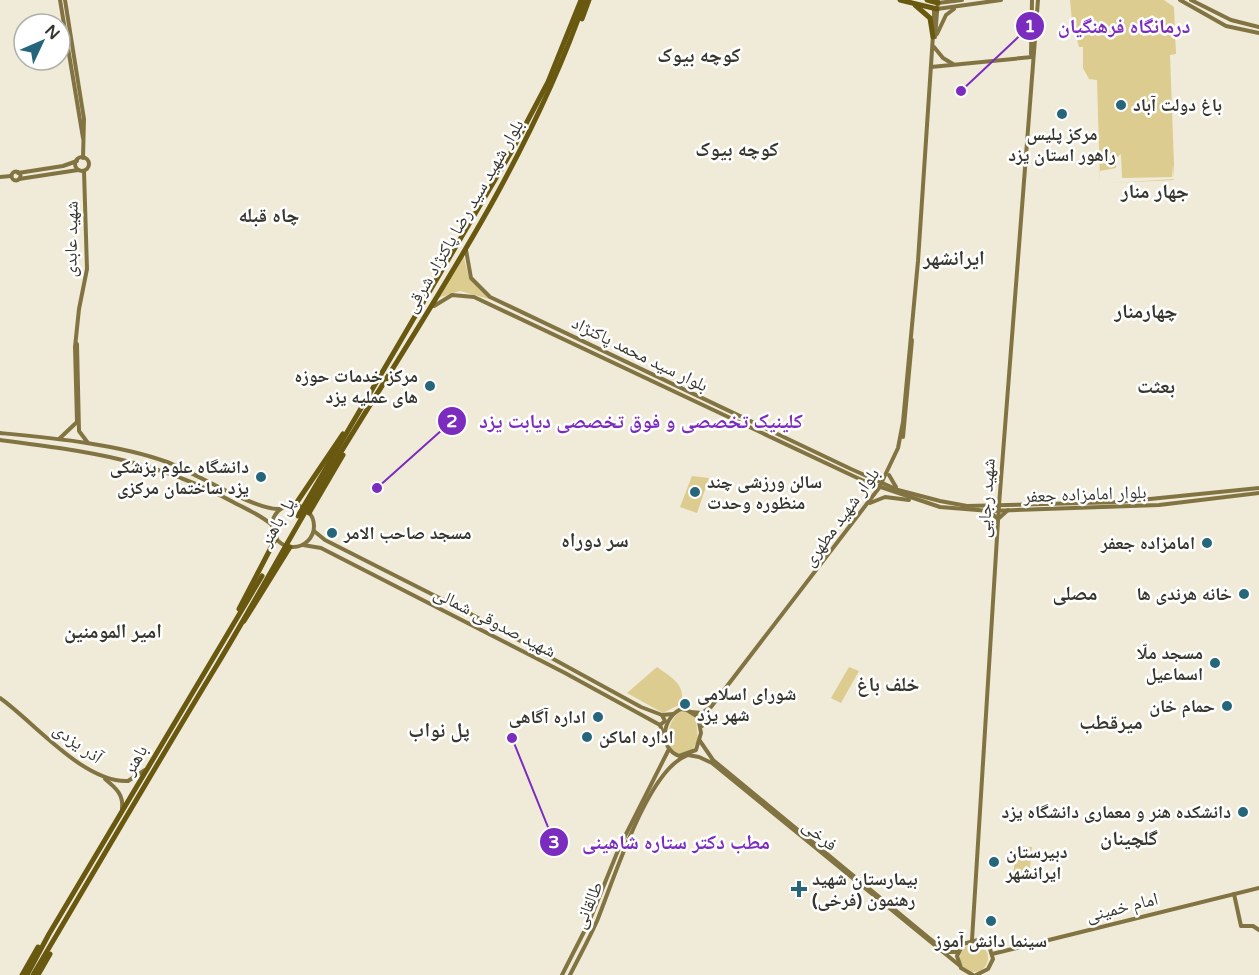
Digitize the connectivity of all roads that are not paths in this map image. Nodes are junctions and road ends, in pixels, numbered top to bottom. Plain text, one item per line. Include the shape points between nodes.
1 (63, 0) edge
2 (579, 0) edge
3 (587, 0) edge
4 (900, 0) edge
5 (927, 0) edge
6 (962, 0) edge
7 (1001, 0) edge
8 (1027, 0) edge
9 (1032, 0) edge
10 (1038, 0) edge
11 (1180, 0) edge
12 (1191, 0) edge
13 (915, 4) junction
14 (936, 4) edge
15 (962, 6) junction
16 (1033, 9) junction
17 (575, 24) junction
18 (1245, 24) junction
19 (1259, 27) edge
20 (1244, 32) junction
21 (1259, 33) edge
22 (934, 37) junction
23 (934, 47) junction
24 (1030, 47) junction
25 (1032, 57) junction
26 (1020, 58) junction
27 (953, 64) junction
28 (931, 67) junction
29 (83, 158) junction
30 (76, 161) junction
31 (68, 165) junction
32 (81, 170) junction
33 (71, 172) junction
34 (18, 173) junction
35 (11, 176) junction
36 (0, 177) edge
37 (19, 179) junction
38 (475, 230) junction
39 (506, 305) junction
40 (504, 311) junction
41 (425, 313) junction
42 (77, 344) junction
43 (0, 433) edge
44 (350, 433) junction
45 (59, 439) junction
46 (0, 440) edge
47 (88, 444) junction
48 (813, 451) junction
49 (811, 457) junction
50 (888, 475) junction
51 (875, 480) junction
52 (866, 482) junction
53 (882, 486) junction
54 (1259, 488) edge
55 (898, 490) junction
56 (306, 491) junction
57 (1259, 493) edge
58 (999, 497) junction
59 (317, 499) junction
60 (912, 500) junction
61 (870, 502) junction
62 (1122, 504) junction
63 (257, 505) junction
64 (296, 505) junction
65 (993, 505) junction
66 (999, 505) junction
67 (1010, 507) junction
68 (280, 509) junction
69 (988, 511) junction
70 (999, 511) junction
71 (253, 513) junction
72 (309, 513) junction
73 (998, 519) junction
74 (272, 525) junction
75 (314, 531) junction
76 (276, 538) junction
77 (325, 540) junction
78 (303, 545) junction
79 (290, 547) junction
80 (321, 548) junction
81 (271, 549) junction
82 (283, 556) junction
83 (249, 603) joint
84 (233, 631) junction
85 (0, 698) edge
86 (691, 712) junction
87 (673, 714) junction
88 (662, 716) junction
89 (660, 725) junction
90 (702, 726) junction
91 (664, 736) junction
92 (700, 741) junction
93 (669, 749) junction
94 (687, 756) junction
95 (666, 759) junction
96 (674, 763) junction
97 (147, 768) junction
98 (102, 777) junction
99 (121, 814) junction
100 (1259, 888) edge
101 (1234, 894) junction
102 (1259, 930) edge
103 (49, 934) junction
104 (57, 936) junction
105 (972, 940) junction
106 (958, 952) junction
107 (992, 954) junction
108 (39, 959) junction
109 (959, 965) junction
110 (22, 975) edge
111 (27, 975) edge
112 (33, 975) edge
113 (38, 975) edge
114 (562, 975) edge
115 (570, 975) edge
116 (972, 975) edge

1 - 29 main road via 84,119
2 - 17 main road, بلوار شهید سید رضا پاکنژاد شرقی
3 - 17 main road
4 - 13 main road
5 - 14 main road
6 - 14 main road
7 - 15 main road
8 - 16 main road
9 - 16 main road, شهید رجایی
10 - 25 main road, شهید رجایی
11 - 20 main road via 1217,22
12 - 18 main road
13 - 14 main road
13 - 22 main road via 930,18
14 - 15 main road
14 - 22 main road, بلوار شهید مطهری
15 - 22 main road via 946,15
16 - 24 main road, شهید رجایی
17 - 38 main road, بلوار شهید سید رضا پاکنژاد شرقی via 541,112
17 - 44 main road, بلوار شهید سید رضا پاکنژاد شرقی via 510,154
18 - 19 main road
18 - 20 main road
20 - 21 main road
22 - 23 main road, بلوار شهید مطهری
22 - 28 main road, بلوار شهید مطهری
23 - 27 main road
23 - 28 main road, بلوار شهید مطهری
24 - 25 main road, شهید رجایی
24 - 26 main road
25 - 26 main road
25 - 58 main road, شهید رجایی
26 - 27 main road
27 - 28 main road
28 - 50 main road, بلوار شهید مطهری via 901,434
29 - 30 main road
29 - 32 main road via 89,165
30 - 31 main road
30 - 32 main road
31 - 33 main road
31 - 34 main road
32 - 33 main road
32 - 42 main road, شهید عابدی via 87,269
33 - 37 main road
34 - 35 main road
34 - 37 main road
35 - 36 main road
35 - 37 main road
38 - 39 main road, بلوار سید محمد پاکنژاد via 466,250 471,278 479,288
38 - 41 main road, بلوار شهید سید رضا پاکنژاد شرقی
39 - 40 main road
39 - 48 main road, بلوار سید محمد پاکنژاد
40 - 41 main road, بلوار سید محمد پاکنژاد via 474,297 453,295
40 - 49 main road, بلوار سید محمد پاکنژاد
41 - 44 main road, بلوار شهید سید رضا پاکنژاد شرقی
42 - 45 main road, شهید عابدی via 77,422
42 - 47 main road, شهید عابدی via 80,431
43 - 45 main road
44 - 56 main road via 337,441
44 - 59 main road via 348,447
44 - 83 main road, پل باهنر
45 - 47 main road
46 - 71 main road via 87,452 162,469
47 - 63 main road via 165,462
48 - 49 main road
48 - 51 main road, بلوار سید محمد پاکنژاد
49 - 52 main road, بلوار سید محمد پاکنژاد
50 - 51 main road
50 - 53 main road, بلوار شهید مطهری
50 - 55 main road
51 - 53 main road, بلوار سید محمد پاکنژاد
52 - 53 main road, بلوار سید محمد پاکنژاد
52 - 61 main road via 872,490
53 - 55 main road, بلوار امامزاده جعفر
53 - 60 main road, بلوار امامزاده جعفر
53 - 61 main road, بلوار شهید مطهری
54 - 62 main road, بلوار امامزاده جعفر
55 - 65 main road, بلوار امامزاده جعفر via 958,505
56 - 59 main road
56 - 64 main road
57 - 62 main road, بلوار امامزاده جعفر
58 - 65 main road
58 - 66 main road, شهید رجایی
58 - 67 main road
59 - 72 main road
60 - 61 main road via 885,497
60 - 69 main road, بلوار امامزاده جعفر via 957,510
61 - 86 main road, بلوار شهید مطهری via 710,707 702,713
61 - 90 main road, بلوار شهید مطهری
62 - 67 main road, بلوار امامزاده جعفر
63 - 68 main road
63 - 71 main road
64 - 68 main road
64 - 72 main road
65 - 66 main road, بلوار امامزاده جعفر
66 - 67 main road, بلوار امامزاده جعفر
66 - 70 main road, شهید رجایی
67 - 70 main road, بلوار امامزاده جعفر
67 - 73 main road
68 - 74 main road
69 - 70 main road, بلوار امامزاده جعفر
69 - 73 main road
70 - 73 main road, شهید رجایی
71 - 74 main road
72 - 75 main road
73 - 105 main road, شهید رجایی
74 - 76 main road
75 - 77 main road, شهید صدوقی شمالی
75 - 78 main road
76 - 79 main road
76 - 81 main road
77 - 80 main road
77 - 88 main road, شهید صدوقی شمالی
78 - 79 main road
78 - 80 main road, شهید صدوقی شمالی
79 - 82 main road
80 - 89 main road, شهید صدوقی شمالی
81 - 82 main road
81 - 84 main road
82 - 84 main road via 254,607
83 - 84 main road, باهنر
84 - 97 main road, باهنر
84 - 104 main road, باهنر
85 - 98 main road, آذر یزدی
86 - 87 main road via 681,709
86 - 90 main road
87 - 88 main road
87 - 91 main road
88 - 89 main road via 665,722
89 - 91 main road
90 - 92 main road
91 - 93 main road
92 - 94 main road
92 - 106 main road, فرخی via 713,760 884,902 946,952
93 - 94 main road
93 - 95 main road, طالقانی
94 - 96 main road, طالقانی
94 - 109 main road, فرخی via 711,763
95 - 96 main road via 672,757
95 - 114 main road, طالقانی via 619,848
96 - 115 main road, طالقانی via 664,772 633,830
97 - 98 main road, آذر یزدی via 128,781
97 - 99 main road, باهنر
98 - 99 main road via 118,791
99 - 103 main road, باهنر
100 - 101 main road, امام خمینی
101 - 102 main road via 1241,926
101 - 107 main road, امام خمینی
103 - 108 main road
103 - 110 main road
104 - 108 main road
104 - 113 main road
105 - 106 main road
105 - 107 main road via 983,941
106 - 109 main road
107 - 116 main road via 988,969
108 - 111 main road
108 - 112 main road
109 - 116 main road

